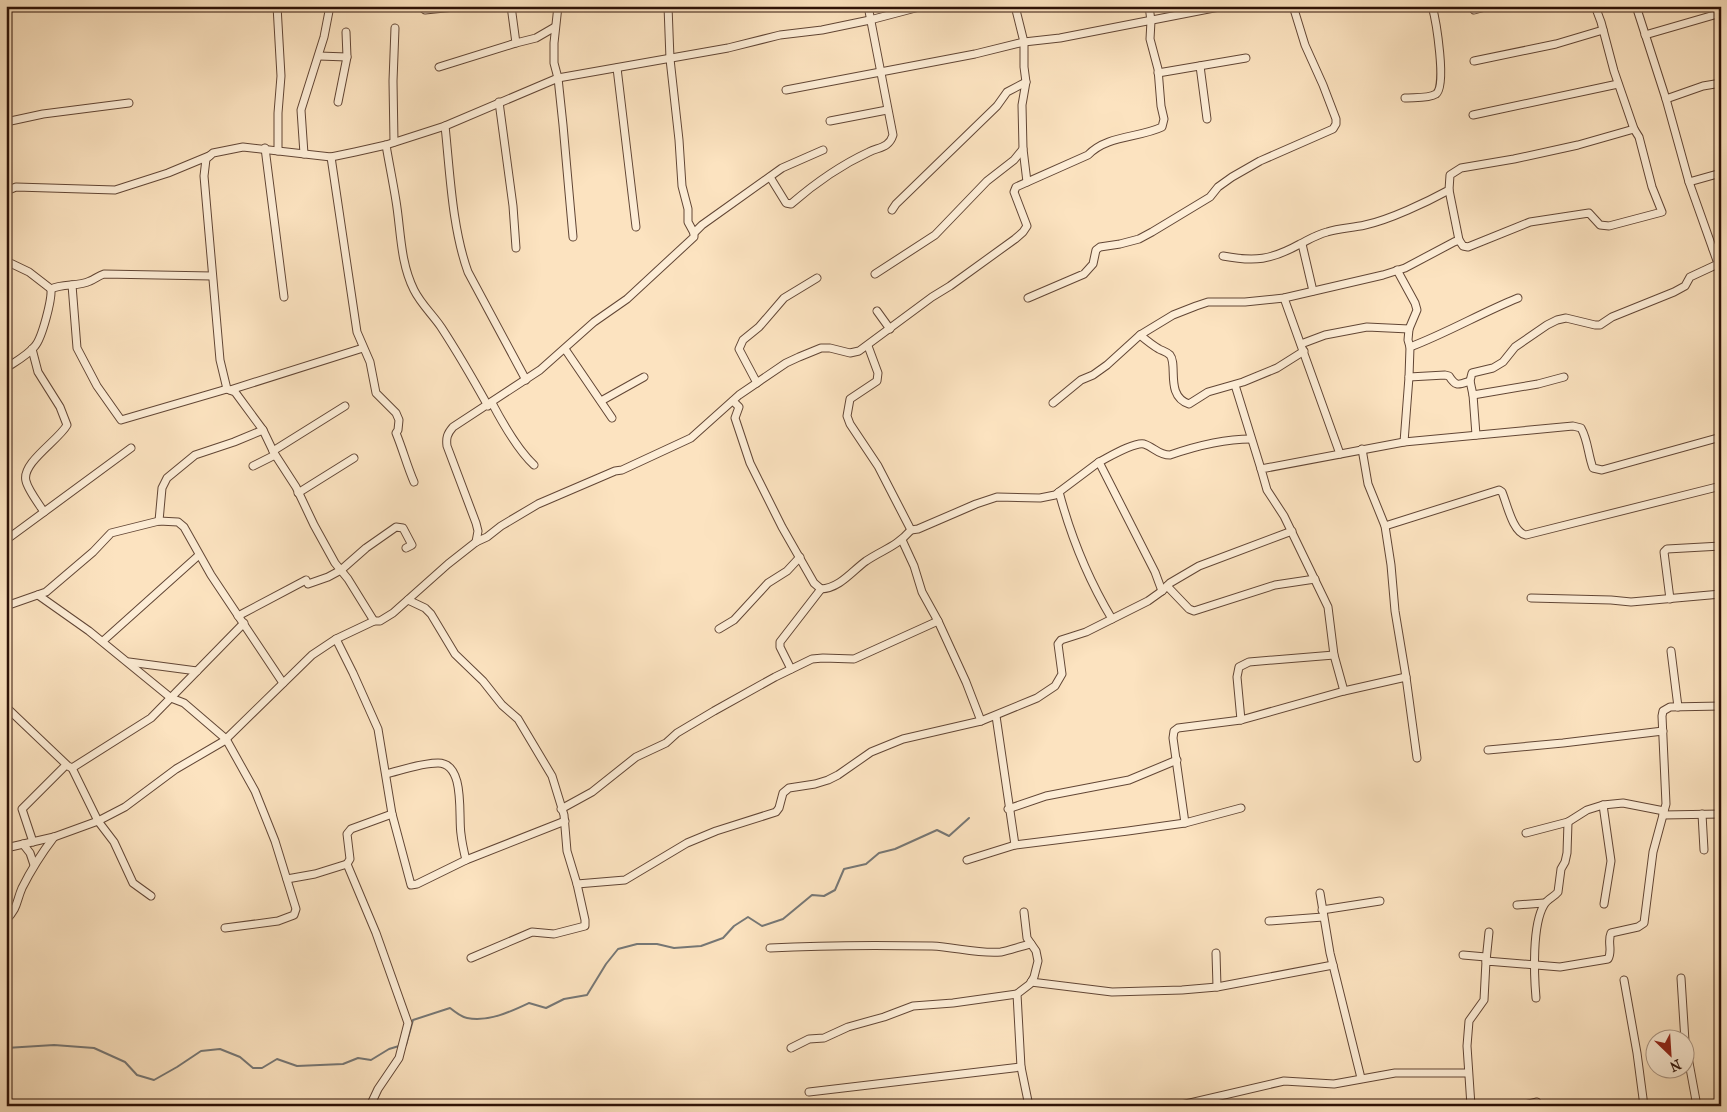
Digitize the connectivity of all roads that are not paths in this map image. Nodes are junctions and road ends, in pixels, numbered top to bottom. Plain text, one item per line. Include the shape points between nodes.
1 (277, 6) edge
2 (330, 6) edge
3 (420, 6) edge
4 (464, 6) edge
5 (511, 6) edge
6 (558, 6) edge
7 (668, 6) edge
8 (868, 6) edge
9 (923, 6) edge
10 (1015, 6) edge
11 (1149, 6) edge
12 (1224, 6) edge
13 (1293, 6) edge
14 (1432, 6) edge
15 (1489, 6) edge
16 (1595, 6) edge
17 (1636, 6) edge
18 (454, 7) edge
19 (1474, 10) dead end
20 (1721, 13) edge
21 (870, 20) junction
22 (1151, 21) junction
23 (555, 27) junction
24 (395, 28) dead end
25 (1603, 30) junction
26 (346, 32) dead end
27 (1645, 35) junction
28 (516, 42) junction
29 (1024, 42) junction
30 (319, 56) junction
31 (347, 57) junction
32 (1246, 58) dead end
33 (670, 59) junction
34 (1474, 61) dead end
35 (1200, 66) junction
36 (439, 67) dead end
37 (617, 68) junction
38 (882, 72) junction
39 (1158, 73) junction
40 (558, 78) junction
41 (1026, 82) junction
42 (1721, 83) edge
43 (1618, 84) junction
44 (786, 90) dead end
45 (1405, 98) dead end
46 (1666, 99) junction
47 (338, 102) dead end
48 (499, 102) junction
49 (129, 103) dead end
50 (887, 110) junction
51 (1473, 115) dead end
52 (1207, 119) dead end
53 (830, 121) dead end
54 (6, 122) edge
55 (445, 126) junction
56 (1634, 129) junction
57 (394, 142) junction
58 (386, 145) junction
59 (264, 148) junction
60 (1023, 149) junction
61 (823, 150) dead end
62 (278, 151) junction
63 (304, 154) junction
64 (209, 156) junction
65 (331, 157) junction
66 (1721, 172) edge
67 (770, 177) junction
68 (1027, 182) junction
69 (1689, 182) junction
70 (1449, 190) junction
71 (6, 191) edge
72 (892, 210) dead end
73 (636, 227) dead end
74 (694, 233) junction
75 (572, 237) dead end
76 (1459, 240) junction
77 (1302, 244) junction
78 (516, 248) dead end
79 (1717, 248) edge
80 (1223, 256) dead end
81 (7, 262) edge
82 (1718, 264) junction
83 (1398, 270) junction
84 (1721, 272) edge
85 (875, 274) dead end
86 (212, 276) junction
87 (816, 278) dead end
88 (72, 285) junction
89 (51, 289) junction
90 (1313, 292) junction
91 (284, 296) dead end
92 (1028, 298) dead end
93 (1284, 298) junction
94 (1518, 298) dead end
95 (877, 311) dead end
96 (890, 329) junction
97 (1409, 330) junction
98 (1140, 335) junction
99 (1301, 344) junction
100 (868, 346) junction
101 (363, 348) junction
102 (1410, 348) junction
103 (564, 349) junction
104 (32, 350) junction
105 (1304, 351) junction
106 (6, 368) edge
107 (644, 377) dead end
108 (1409, 377) junction
109 (1564, 377) dead end
110 (526, 380) junction
111 (1470, 381) junction
112 (757, 383) junction
113 (1235, 384) junction
114 (229, 390) junction
115 (1473, 394) junction
116 (601, 401) junction
117 (733, 401) junction
118 (1053, 403) dead end
119 (490, 405) junction
120 (345, 406) dead end
121 (612, 418) dead end
122 (263, 430) junction
123 (1476, 435) junction
124 (1721, 437) edge
125 (1251, 439) junction
126 (1404, 442) junction
127 (131, 448) dead end
128 (1362, 449) junction
129 (274, 453) junction
130 (1340, 454) junction
131 (354, 458) dead end
132 (1099, 462) junction
133 (534, 465) dead end
134 (252, 466) dead end
135 (1261, 469) junction
136 (414, 482) dead end
137 (1721, 486) edge
138 (1059, 492) junction
139 (298, 493) junction
140 (44, 512) junction
141 (159, 521) junction
142 (1385, 526) junction
143 (911, 530) junction
144 (478, 531) junction
145 (1292, 531) junction
146 (487, 537) junction
147 (6, 540) edge
148 (902, 540) junction
149 (476, 542) junction
150 (1721, 546) edge
151 (406, 548) dead end
152 (199, 555) junction
153 (800, 557) junction
154 (340, 570) junction
155 (1314, 580) junction
156 (1164, 588) junction
157 (821, 589) junction
158 (1721, 594) edge
159 (38, 595) junction
160 (1531, 598) dead end
161 (1670, 599) junction
162 (408, 600) junction
163 (6, 606) edge
164 (238, 616) junction
165 (1112, 619) junction
166 (374, 621) junction
167 (938, 621) junction
168 (244, 623) junction
169 (719, 629) dead end
170 (336, 640) junction
171 (103, 641) junction
172 (1671, 650) dead end
173 (1334, 655) junction
174 (129, 662) junction
175 (791, 669) junction
176 (197, 671) junction
177 (1406, 677) junction
178 (283, 683) junction
179 (1344, 691) junction
180 (171, 698) junction
181 (1721, 706) edge
182 (6, 707) edge
183 (1678, 707) junction
184 (996, 716) junction
185 (1241, 720) junction
186 (982, 721) junction
187 (1663, 731) junction
188 (226, 739) junction
189 (1488, 750) dead end
190 (1417, 758) dead end
191 (1177, 760) junction
192 (69, 766) junction
193 (386, 774) junction
194 (1603, 805) junction
195 (1008, 808) junction
196 (1241, 808) dead end
197 (561, 809) junction
198 (1663, 813) junction
199 (392, 814) junction
200 (1702, 814) junction
201 (1721, 814) edge
202 (98, 821) junction
203 (565, 821) junction
204 (1185, 822) junction
205 (1568, 822) junction
206 (1526, 833) dead end
207 (54, 837) junction
208 (33, 842) junction
209 (22, 844) junction
210 (1015, 845) junction
211 (6, 848) edge
212 (1704, 850) dead end
213 (466, 860) junction
214 (967, 860) dead end
215 (347, 864) junction
216 (34, 865) junction
217 (287, 879) junction
218 (577, 884) junction
219 (1320, 893) dead end
220 (151, 896) dead end
221 (1380, 901) dead end
222 (1544, 903) junction
223 (1604, 904) dead end
224 (1517, 905) dead end
225 (1024, 912) dead end
226 (1323, 914) junction
227 (6, 920) edge
228 (1269, 921) dead end
229 (225, 928) dead end
230 (1489, 932) dead end
231 (1031, 944) junction
232 (770, 948) dead end
233 (1216, 953) dead end
234 (1463, 955) dead end
235 (471, 958) dead end
236 (1486, 959) junction
237 (1333, 965) junction
238 (1533, 965) junction
239 (1681, 978) dead end
240 (1624, 980) dead end
241 (1031, 982) junction
242 (1218, 987) junction
243 (1017, 994) junction
244 (1536, 998) dead end
245 (791, 1048) dead end
246 (1021, 1067) junction
247 (1468, 1073) junction
248 (1361, 1078) junction
249 (809, 1092) dead end
250 (1537, 1102) dead end
251 (370, 1106) edge
252 (1029, 1106) edge
253 (1177, 1106) edge
254 (1471, 1106) edge
255 (1520, 1106) edge
256 (1644, 1106) edge
257 (1697, 1106) edge

1 - 62 street via 281,76
2 - 30 street
3 - 18 street via 425,10
4 - 18 street
5 - 28 street
6 - 23 street
7 - 33 street
8 - 21 street
9 - 21 street
10 - 29 street
11 - 22 street
12 - 22 street
13 - 92 street via 1305,45 1336,119 1333,129 1260,161 1218,187 1210,197 1139,239 1100,247 1096,250 1093,264 1084,274
14 - 45 street via 1440,87 1431,96
15 - 19 street
16 - 25 street
17 - 27 street
20 - 27 street
21 - 33 street via 780,35
21 - 38 street
22 - 29 street
22 - 39 street via 1150,39
23 - 28 street via 536,38
23 - 40 street via 554,62
24 - 57 street
25 - 34 street via 1556,44
25 - 43 street
26 - 31 street
27 - 46 street
28 - 36 street
29 - 38 street
29 - 41 street
30 - 31 street
30 - 63 street via 301,110
31 - 47 street
32 - 35 street
33 - 37 street
33 - 74 street via 682,186 688,222
35 - 39 street
35 - 52 street
37 - 40 street
37 - 73 street
38 - 44 street
38 - 50 street
39 - 68 street via 1164,120 1162,127 1095,148 1088,155
40 - 48 street
40 - 75 street
41 - 60 street via 1022,105
41 - 72 street via 1006,92 997,106
42 - 46 street
43 - 51 street
43 - 56 street
46 - 69 street
48 - 55 street
48 - 78 street
49 - 54 street
50 - 53 street
50 - 67 street via 893,136 889,144 866,153 791,204 786,203
55 - 57 street
55 - 110 street via 463,258
56 - 70 street via 1578,145 1461,168 1450,176
56 - 76 street via 1662,212 1609,226 1600,225 1589,213 1583,212 1530,222 1468,247
57 - 58 street
58 - 65 street
58 - 119 street via 403,262 414,291
59 - 62 street
59 - 64 street via 243,147
59 - 91 street
60 - 68 street
60 - 85 street via 935,234
61 - 67 street via 782,168
62 - 63 street
63 - 65 street
64 - 71 street via 115,190 16,188
64 - 86 street via 204,176
65 - 101 street via 357,332
66 - 69 street
67 - 74 street
68 - 96 street via 1016,187 1014,192 1027,223 1023,232
69 - 79 street
70 - 76 street
70 - 77 street via 1374,222 1330,230 1312,236
74 - 103 street via 694,237 627,299
76 - 83 street
77 - 80 street via 1266,258 1246,260
77 - 90 street
79 - 82 street
81 - 89 street via 29,272
82 - 84 street
82 - 111 street via 1690,277 1674,292 1600,325 1566,318 1547,324 1515,347 1503,362 1472,373
83 - 90 street
83 - 97 street via 1417,310
86 - 88 street via 104,274
86 - 114 street via 220,360
87 - 112 street via 784,298 743,340 739,349
88 - 89 street
88 - 114 street via 77,348 97,386 121,420
89 - 104 street via 51,299
90 - 93 street
93 - 98 street via 1208,302 1180,311
93 - 99 street
94 - 102 street
95 - 96 street
96 - 100 street
97 - 99 street via 1367,327 1325,335
97 - 102 street
98 - 113 street via 1171,358 1175,389 1186,403
98 - 118 street via 1107,365 1081,380
99 - 105 street
100 - 112 street via 850,353 821,348 786,364
100 - 143 street via 878,374 877,381 850,399 847,416 878,466
101 - 114 street
101 - 136 street via 370,362 376,393 399,420 396,433
102 - 108 street
103 - 110 street
103 - 116 street
104 - 106 street
104 - 140 street via 38,372 68,425 32,462 26,474 26,481
105 - 113 street via 1277,368
105 - 130 street
107 - 116 street
108 - 111 street via 1448,376 1456,384
108 - 126 street
109 - 115 street
110 - 119 street
111 - 115 street
112 - 117 street
113 - 125 street
114 - 122 street via 235,392
115 - 123 street
116 - 121 street
117 - 146 street via 691,438 538,504
117 - 153 street via 739,407 735,418 750,463
119 - 133 street
119 - 144 street via 453,428 446,436
120 - 129 street
122 - 129 street
122 - 141 street via 195,455 167,478 162,488
123 - 124 street via 1577,426 1585,434 1590,460 1597,470
123 - 126 street
125 - 132 street via 1232,439 1170,455 1138,444
125 - 135 street
126 - 128 street
127 - 140 street
128 - 130 street
128 - 142 street via 1368,484
129 - 134 street
129 - 139 street
130 - 135 street
131 - 139 street
132 - 138 street
132 - 156 street
135 - 145 street via 1267,490
137 - 142 street via 1526,535 1516,529 1499,490
138 - 143 street via 1040,498 997,497
138 - 165 street via 1073,537 1094,587
139 - 154 street
140 - 147 street
141 - 152 street via 178,522 184,527
141 - 159 street via 111,533 55,585
142 - 177 street
143 - 148 street
144 - 146 street
144 - 149 street
145 - 155 street
145 - 156 street via 1200,566
146 - 149 street
148 - 157 street via 867,560 842,582 829,589
148 - 167 street via 924,597
149 - 162 street
150 - 161 street via 1667,549 1664,552
151 - 154 street via 412,545 403,528 396,527
152 - 164 street
152 - 171 street
153 - 157 street via 814,583
153 - 169 street via 787,571 768,583 734,620
154 - 164 street via 308,584 306,580
154 - 166 street
155 - 156 street via 1275,585 1194,611
155 - 173 street via 1328,607
156 - 165 street via 1148,601
157 - 175 street via 780,642
158 - 161 street
159 - 163 street
159 - 171 street
160 - 161 street via 1631,602
162 - 166 street via 393,613
162 - 197 street via 431,614 455,654 518,719 552,776
164 - 168 street
165 - 184 street via 1061,640 1058,650 1063,667 1055,686 1037,698
166 - 170 street
167 - 175 street via 854,659 812,659
167 - 186 street
168 - 176 street
168 - 178 street
170 - 178 street via 303,662
170 - 193 street via 378,729
171 - 174 street
172 - 183 street
173 - 179 street
173 - 185 street via 1249,662 1239,667
174 - 176 street
174 - 180 street
175 - 197 street via 636,757 592,792
176 - 180 street
177 - 179 street
177 - 190 street
178 - 188 street
179 - 185 street
180 - 188 street via 184,703
180 - 192 street via 151,718
181 - 183 street
182 - 192 street
183 - 187 street via 1663,711
184 - 186 street
184 - 195 street
185 - 191 street via 1178,728 1173,738
186 - 218 street via 903,740 871,752 828,780 789,788 783,793 776,812 687,843 625,880
187 - 189 street
187 - 198 street via 1666,794
188 - 202 street via 176,769 125,807
188 - 217 street via 255,791
191 - 195 street via 1129,780 1046,796
191 - 204 street
192 - 202 street
192 - 208 street via 22,809
193 - 199 street
193 - 213 street via 439,763 450,768 456,778 461,807 460,832
194 - 198 street via 1622,803
194 - 205 street
194 - 223 street via 1611,861
195 - 210 street
196 - 204 street
197 - 203 street
198 - 200 street
198 - 238 street via 1653,852 1644,923 1611,934 1608,959 1560,967
199 - 213 street via 411,884
199 - 215 street via 348,831 350,858
200 - 201 street
200 - 212 street
202 - 207 street
202 - 220 street via 114,842 133,883
203 - 213 street
203 - 218 street via 567,851
204 - 210 street
205 - 206 street
205 - 222 street via 1558,892
207 - 208 street
207 - 216 street
208 - 209 street
209 - 211 street
209 - 216 street
210 - 214 street
215 - 217 street
215 - 251 street via 408,1023 398,1058
216 - 227 street via 18,903
217 - 229 street via 296,910 294,915 278,921
218 - 235 street via 585,926 554,934 532,932
219 - 226 street
221 - 226 street
222 - 224 street
222 - 238 street
225 - 231 street via 1026,938
226 - 228 street
226 - 237 street
230 - 236 street
231 - 232 street via 1001,952 938,946
231 - 241 street via 1038,961
233 - 242 street
234 - 236 street
236 - 238 street
236 - 247 street via 1484,1000 1469,1021
237 - 242 street
237 - 248 street
238 - 244 street
239 - 257 street via 1685,1041
240 - 256 street
241 - 242 street via 1112,992
241 - 243 street
243 - 245 street via 913,1006 858,1023 824,1038 809,1039
243 - 246 street
246 - 249 street
246 - 252 street
247 - 248 street via 1395,1072
247 - 254 street
248 - 253 street via 1334,1084 1284,1080
250 - 255 street

